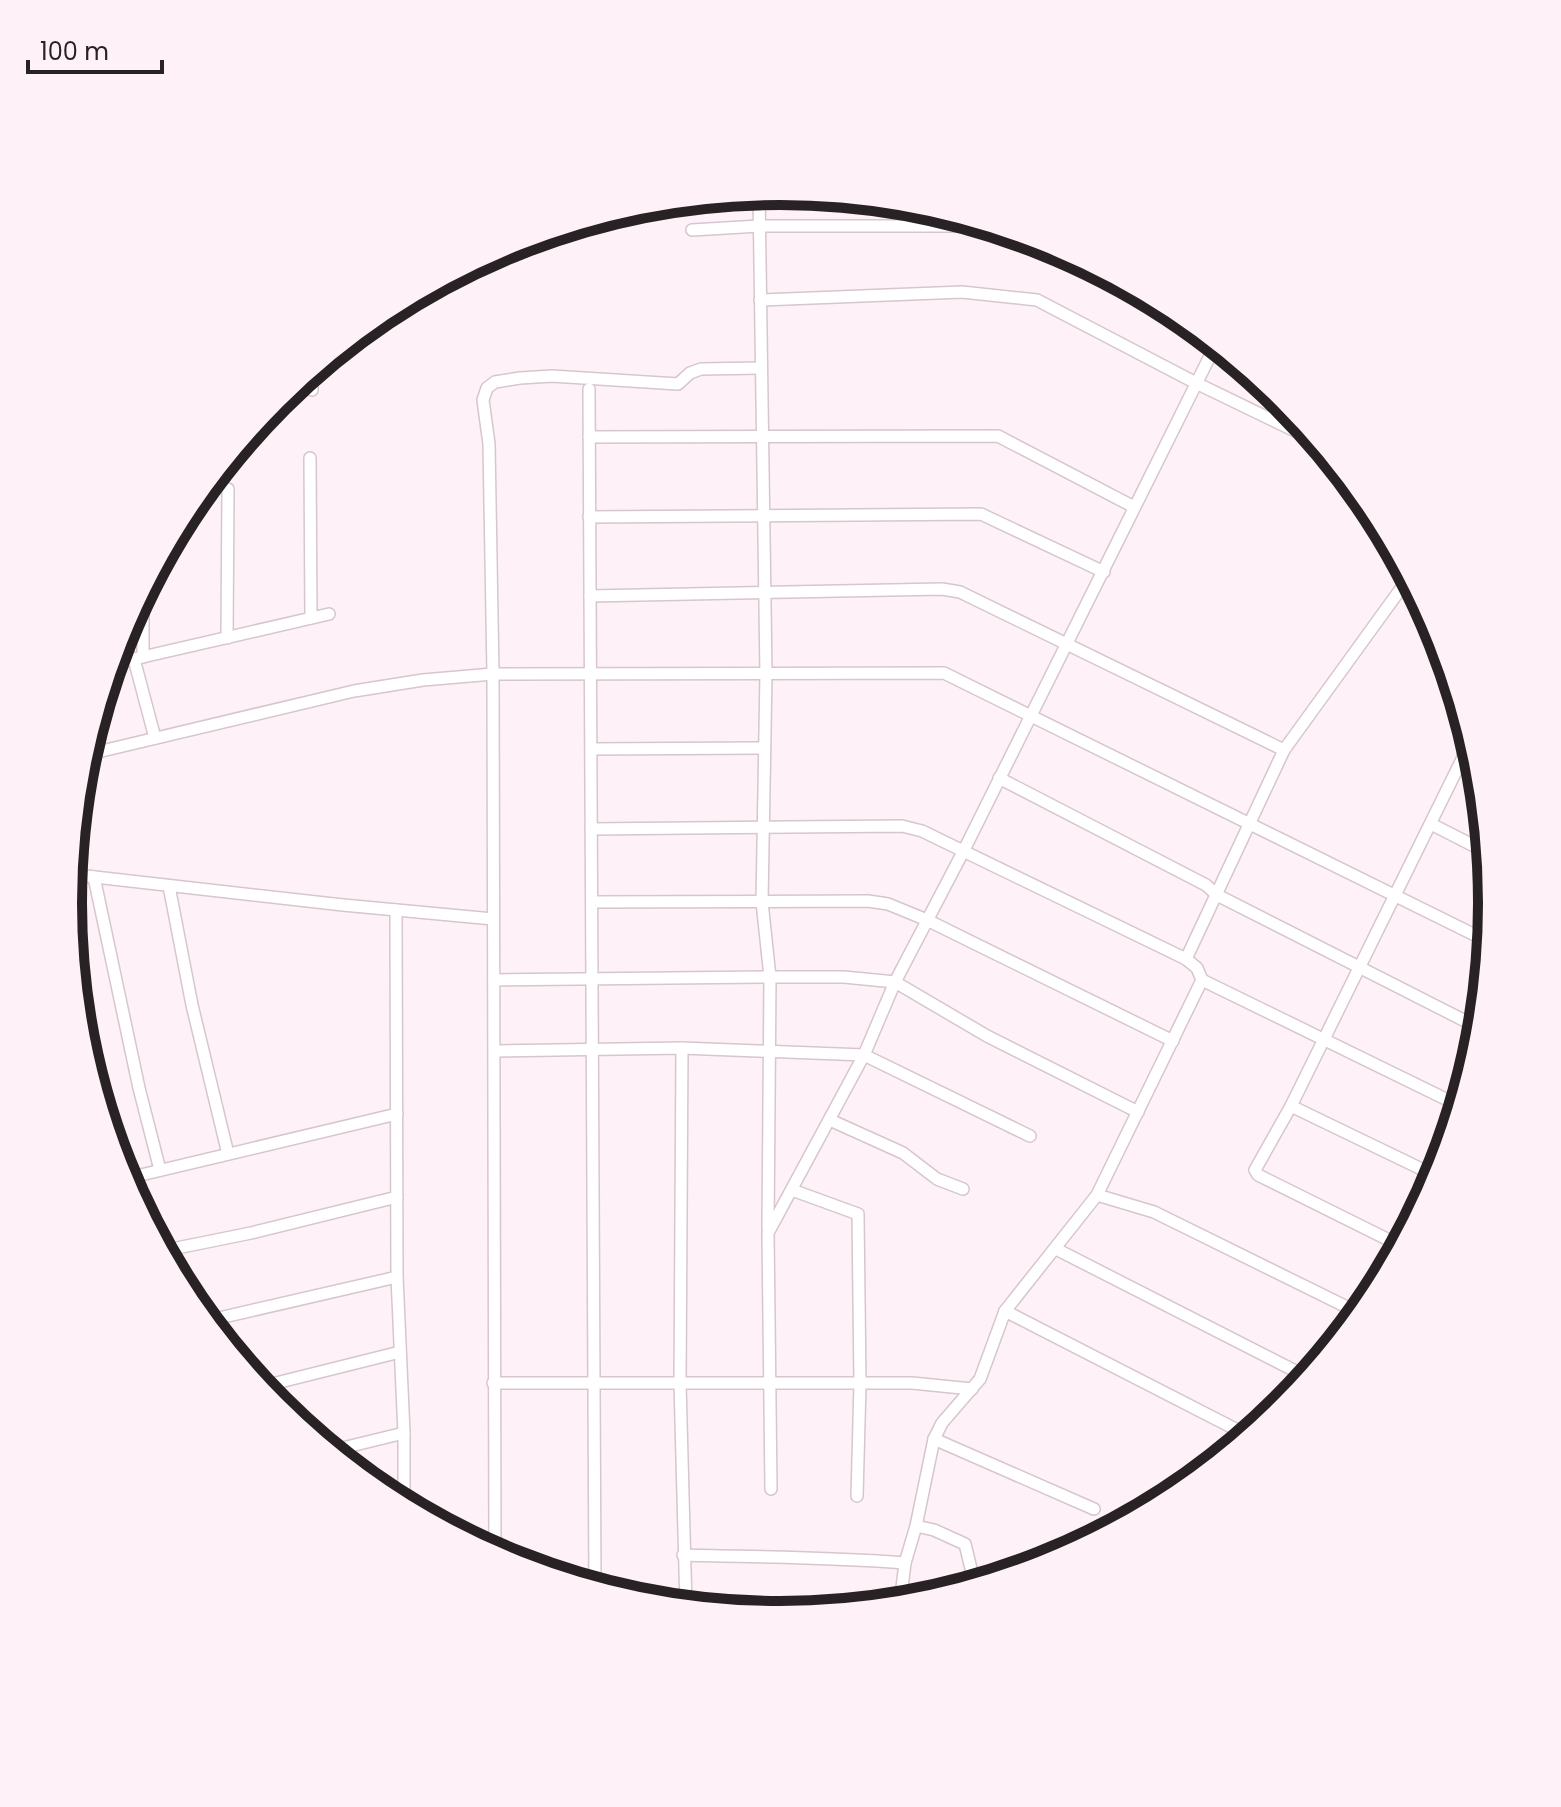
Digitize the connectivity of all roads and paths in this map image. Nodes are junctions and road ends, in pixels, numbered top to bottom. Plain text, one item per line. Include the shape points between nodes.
1 (759, 205) edge
2 (759, 226) junction
3 (949, 226) edge
4 (692, 230) dead end
5 (760, 300) junction
6 (1211, 353) edge
7 (761, 368) junction
8 (1196, 383) junction
9 (312, 386) edge
10 (589, 389) dead end
11 (312, 390) dead end
12 (1294, 430) edge
13 (589, 437) junction
14 (762, 437) junction
15 (310, 458) dead end
16 (228, 489) dead end
17 (1134, 507) junction
18 (763, 515) junction
19 (589, 517) junction
20 (1104, 572) junction
21 (1402, 586) edge
22 (764, 593) junction
23 (590, 596) junction
24 (329, 614) dead end
25 (311, 618) junction
26 (141, 624) edge
27 (227, 638) junction
28 (1067, 643) junction
29 (138, 658) junction
30 (126, 661) edge
31 (493, 674) junction
32 (766, 674) junction
33 (590, 675) junction
34 (1030, 715) junction
35 (155, 738) junction
36 (764, 748) junction
37 (591, 749) junction
38 (1284, 750) junction
39 (99, 752) edge
40 (1463, 755) edge
41 (999, 778) junction
42 (1431, 824) junction
43 (1250, 825) junction
44 (763, 827) junction
45 (591, 829) junction
46 (1477, 847) edge
47 (964, 850) junction
48 (83, 877) edge
49 (94, 877) junction
50 (169, 886) junction
51 (1217, 895) junction
52 (1395, 895) junction
53 (592, 902) junction
54 (762, 902) junction
55 (396, 910) junction
56 (493, 919) junction
57 (927, 920) junction
58 (1478, 937) edge
59 (1186, 959) junction
60 (1361, 966) junction
61 (770, 977) junction
62 (592, 978) junction
63 (494, 980) junction
64 (1202, 980) junction
65 (895, 982) junction
66 (1469, 1023) edge
67 (1323, 1039) junction
68 (1173, 1041) junction
69 (682, 1048) junction
70 (770, 1050) junction
71 (495, 1051) junction
72 (592, 1051) junction
73 (864, 1055) junction
74 (1450, 1101) edge
75 (1291, 1106) junction
76 (1138, 1112) junction
77 (397, 1114) junction
78 (830, 1120) junction
79 (1030, 1136) dead end
80 (228, 1154) junction
81 (160, 1170) junction
82 (1426, 1171) edge
83 (137, 1176) edge
84 (963, 1189) dead end
85 (792, 1190) junction
86 (1097, 1195) junction
87 (397, 1197) junction
88 (768, 1233) junction
89 (1391, 1241) edge
90 (174, 1249) edge
91 (1056, 1249) junction
92 (397, 1277) junction
93 (1350, 1308) edge
94 (1005, 1311) junction
95 (218, 1318) edge
96 (400, 1352) junction
97 (1298, 1372) edge
98 (493, 1383) junction
99 (594, 1383) junction
100 (680, 1383) junction
101 (772, 1383) junction
102 (274, 1384) edge
103 (860, 1384) junction
104 (972, 1389) junction
105 (1239, 1431) edge
106 (404, 1433) junction
107 (934, 1439) junction
108 (343, 1448) edge
109 (771, 1489) dead end
110 (404, 1491) edge
111 (857, 1496) dead end
112 (1094, 1509) dead end
113 (916, 1526) junction
114 (495, 1541) edge
115 (683, 1555) junction
116 (905, 1563) junction
117 (972, 1575) edge
118 (595, 1577) edge
119 (902, 1591) edge
120 (685, 1595) edge

1 - 2 street
2 - 3 street
2 - 4 street
2 - 5 street
5 - 7 street
5 - 8 street via 962,292 1037,300
6 - 8 street
7 - 14 street
7 - 31 street via 701,369 678,384 552,376 495,382 487,388 483,400 489,444
8 - 12 street
8 - 17 street
9 - 11 street
10 - 13 street
13 - 14 street
13 - 19 street
14 - 17 street via 998,436
14 - 18 street
15 - 25 street
16 - 27 street
17 - 20 street
18 - 19 street
18 - 20 street via 981,514
18 - 22 street
19 - 23 street
20 - 28 street
21 - 38 street
22 - 23 street
22 - 28 street via 942,589 960,592
22 - 32 street
23 - 33 street
24 - 25 street
25 - 27 street
26 - 29 street
27 - 29 street
28 - 34 street
28 - 38 street
29 - 30 street
29 - 35 street
31 - 33 street
31 - 35 street via 354,691
31 - 56 street
32 - 33 street
32 - 34 street via 944,673
32 - 36 street
33 - 37 street
34 - 41 street
34 - 43 street
35 - 39 street
36 - 37 street
36 - 44 street
37 - 45 street
38 - 43 street
40 - 42 street
41 - 47 street
41 - 51 street
42 - 46 street
42 - 52 street
43 - 51 street
43 - 52 street
44 - 45 street
44 - 47 street via 902,826
44 - 54 street
45 - 53 street
47 - 57 street
47 - 59 street
48 - 49 street
49 - 50 street
49 - 81 street
50 - 55 street
50 - 80 street
51 - 59 street
51 - 60 street
52 - 58 street
52 - 60 street
53 - 54 street
53 - 62 street
54 - 57 street via 868,901
54 - 61 street
55 - 56 street
55 - 77 street
56 - 63 street
57 - 65 street
57 - 68 street
59 - 64 street
60 - 66 street
60 - 67 street
61 - 62 street
61 - 65 street
61 - 70 street
62 - 63 street
62 - 72 street
63 - 71 street
64 - 67 street
64 - 68 street
65 - 73 street
65 - 76 street via 987,1036
67 - 74 street
67 - 75 street
68 - 76 street
69 - 70 street
69 - 72 street
69 - 100 street
70 - 73 street
70 - 88 street
71 - 72 street
71 - 98 street
72 - 99 street
73 - 78 street
73 - 79 street
75 - 82 street
75 - 89 street via 1256,1173
76 - 86 street
77 - 80 street
77 - 87 street
78 - 84 street via 903,1153 937,1179
78 - 85 street
80 - 81 street
81 - 83 street
85 - 88 street
85 - 103 street via 858,1214
86 - 91 street
86 - 93 street via 1154,1212
87 - 90 street
87 - 92 street
88 - 101 street
91 - 94 street
91 - 97 street
92 - 95 street
92 - 96 street
94 - 104 street
94 - 105 street
96 - 102 street
96 - 106 street
98 - 99 street
98 - 114 street
99 - 100 street
99 - 118 street
100 - 101 street
100 - 115 street
101 - 103 street
101 - 109 street
103 - 104 street
103 - 111 street
104 - 107 street
106 - 108 street
106 - 110 street
107 - 112 street
107 - 113 street
113 - 116 street
113 - 117 street via 965,1544
115 - 116 street via 829,1556
115 - 120 street
116 - 119 street

